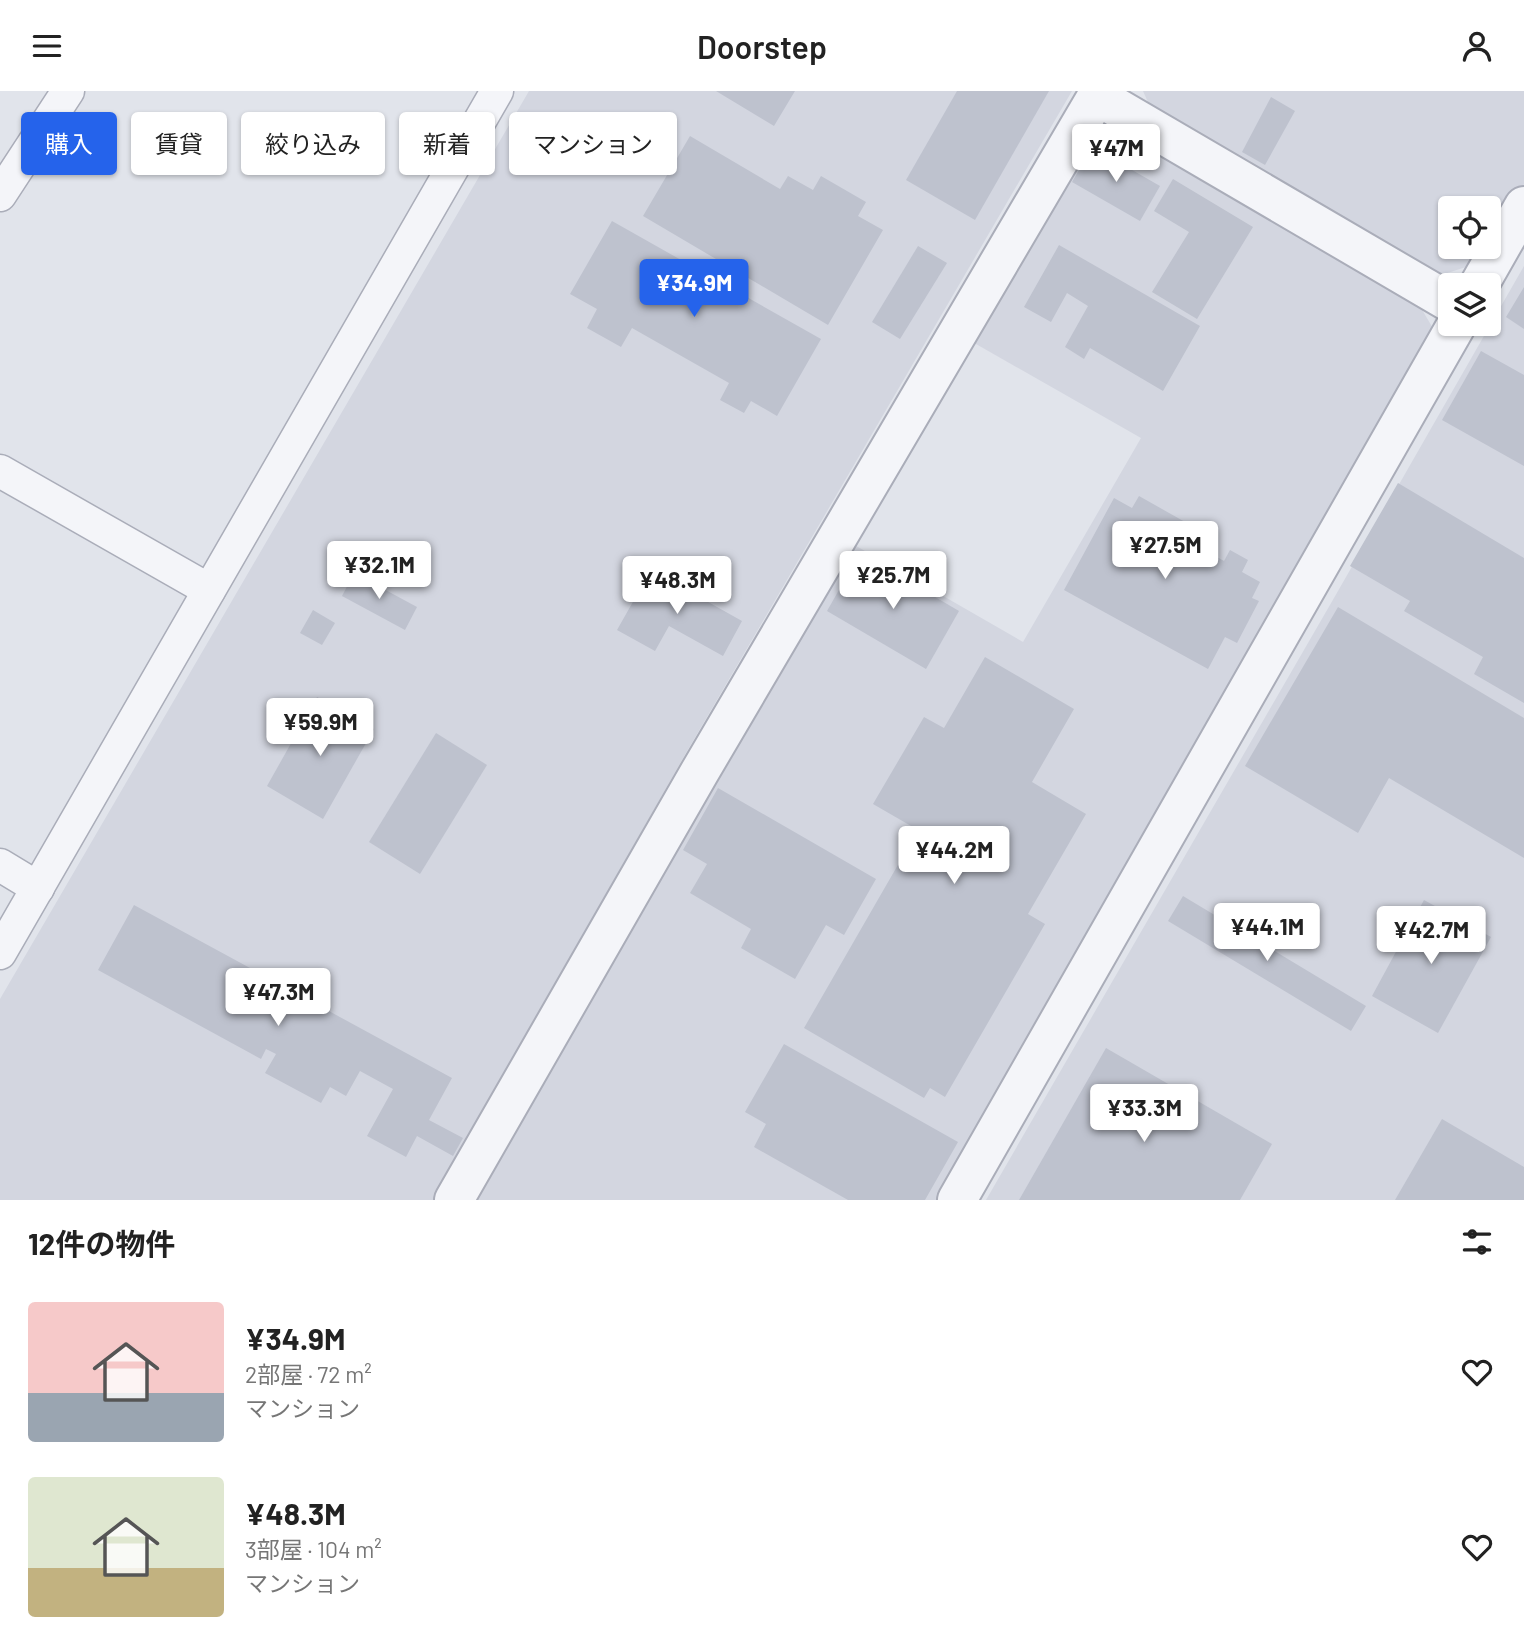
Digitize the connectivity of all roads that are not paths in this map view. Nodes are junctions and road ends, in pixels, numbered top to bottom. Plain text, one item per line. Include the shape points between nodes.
1 (68, 91) edge
2 (497, 91) edge
3 (1098, 94) edge
4 (0, 195) edge
5 (1524, 206) edge
6 (1486, 273) edge
7 (1438, 295) edge
8 (1450, 336) edge
9 (0, 471) edge
10 (209, 590) junction
11 (0, 865) edge
12 (38, 888) junction
13 (0, 953) edge
14 (454, 1200) edge
15 (957, 1200) edge

1 - 4 street
2 - 10 street
3 - 7 street
3 - 14 street
5 - 6 street
8 - 15 street
9 - 10 street
10 - 12 street
11 - 12 street
12 - 13 street

